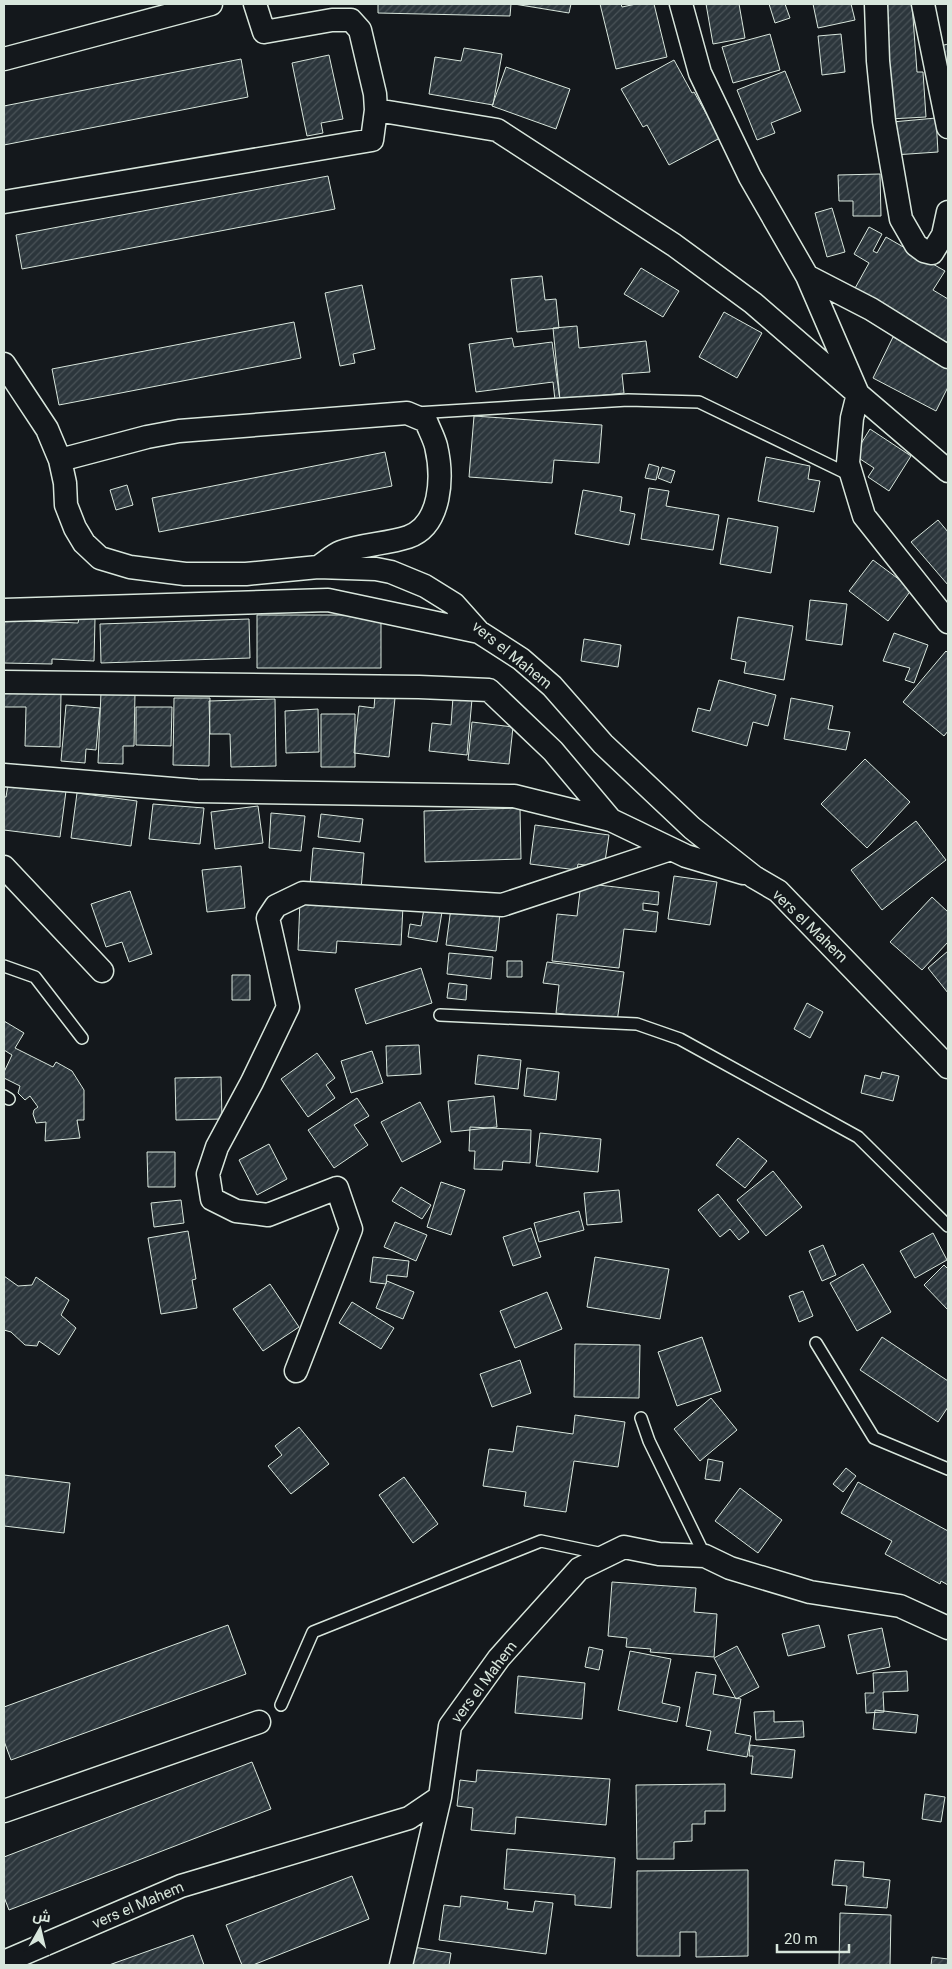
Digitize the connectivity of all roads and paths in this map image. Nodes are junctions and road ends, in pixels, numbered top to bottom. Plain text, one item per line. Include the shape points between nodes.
1 (211, 4) edge
2 (255, 4) edge
3 (681, 4) edge
4 (876, 4) edge
5 (923, 4) edge
6 (4, 59) edge
7 (376, 110) junction
8 (948, 127) edge
9 (4, 202) edge
10 (948, 212) edge
11 (807, 276) junction
12 (948, 357) edge
13 (4, 364) edge
14 (858, 394) junction
15 (407, 414) junction
16 (60, 460) junction
17 (948, 471) edge
18 (852, 476) junction
19 (318, 567) junction
20 (4, 610) edge
21 (948, 622) edge
22 (479, 632) junction
23 (4, 682) edge
24 (4, 775) edge
25 (610, 820) junction
26 (671, 849) junction
27 (4, 867) edge
28 (754, 877) junction
29 (4, 966) edge
30 (102, 971) dead end
31 (440, 1015) dead end
32 (82, 1038) dead end
33 (948, 1067) edge
34 (948, 1226) edge
35 (816, 1343) dead end
36 (296, 1371) dead end
37 (641, 1418) dead end
38 (948, 1469) edge
39 (607, 1555) junction
40 (705, 1556) junction
41 (948, 1628) edge
42 (282, 1705) dead end
43 (259, 1722) dead end
44 (440, 1797) junction
45 (4, 1811) edge
46 (4, 1962) edge
47 (401, 1965) edge

1 - 6 street
2 - 7 street via 264,32 332,20 351,20 360,30
3 - 11 street via 700,73 750,177
4 - 10 street via 884,121 901,219 916,245 932,253 943,236
5 - 8 street
7 - 9 street via 372,140
7 - 14 street via 497,130 674,245 753,303
11 - 12 street via 871,309
11 - 14 street
13 - 16 street, vers el Mahem via 47,430
14 - 17 street
14 - 18 street via 848,463
15 - 16 street via 180,431
15 - 18 lane via 628,400 699,402
15 - 19 street via 426,421 436,445 439,492 425,528 409,536 340,552
16 - 19 street, vers el Mahem via 66,505 84,543 100,558 130,567 185,574 246,574
18 - 21 street via 864,516
19 - 22 street, vers el Mahem via 391,572 425,586 454,604
20 - 22 street via 328,600
22 - 28 street, vers el Mahem via 521,659 546,680 639,779 692,828
23 - 25 street via 489,690 553,751
24 - 25 street via 197,791 514,796
25 - 26 street
26 - 28 street
26 - 36 street via 502,905 303,893 276,906 268,918 288,1006 217,1146 208,1174 212,1199 236,1211 268,1215 337,1188 351,1229
27 - 30 street
28 - 33 street, vers el Mahem via 778,892
29 - 32 lane via 35,978
31 - 34 lane via 637,1024 680,1039 858,1136
35 - 38 lane via 874,1438
37 - 40 lane
39 - 40 street, vers el Mahem via 624,1547 659,1554
39 - 42 lane via 540,1541 313,1632
39 - 44 street, vers el Mahem via 579,1569 499,1658 450,1726
40 - 41 street, vers el Mahem via 730,1568 810,1592 900,1606
43 - 45 street
44 - 46 street, vers el Mahem via 409,1818 181,1886
44 - 47 street

